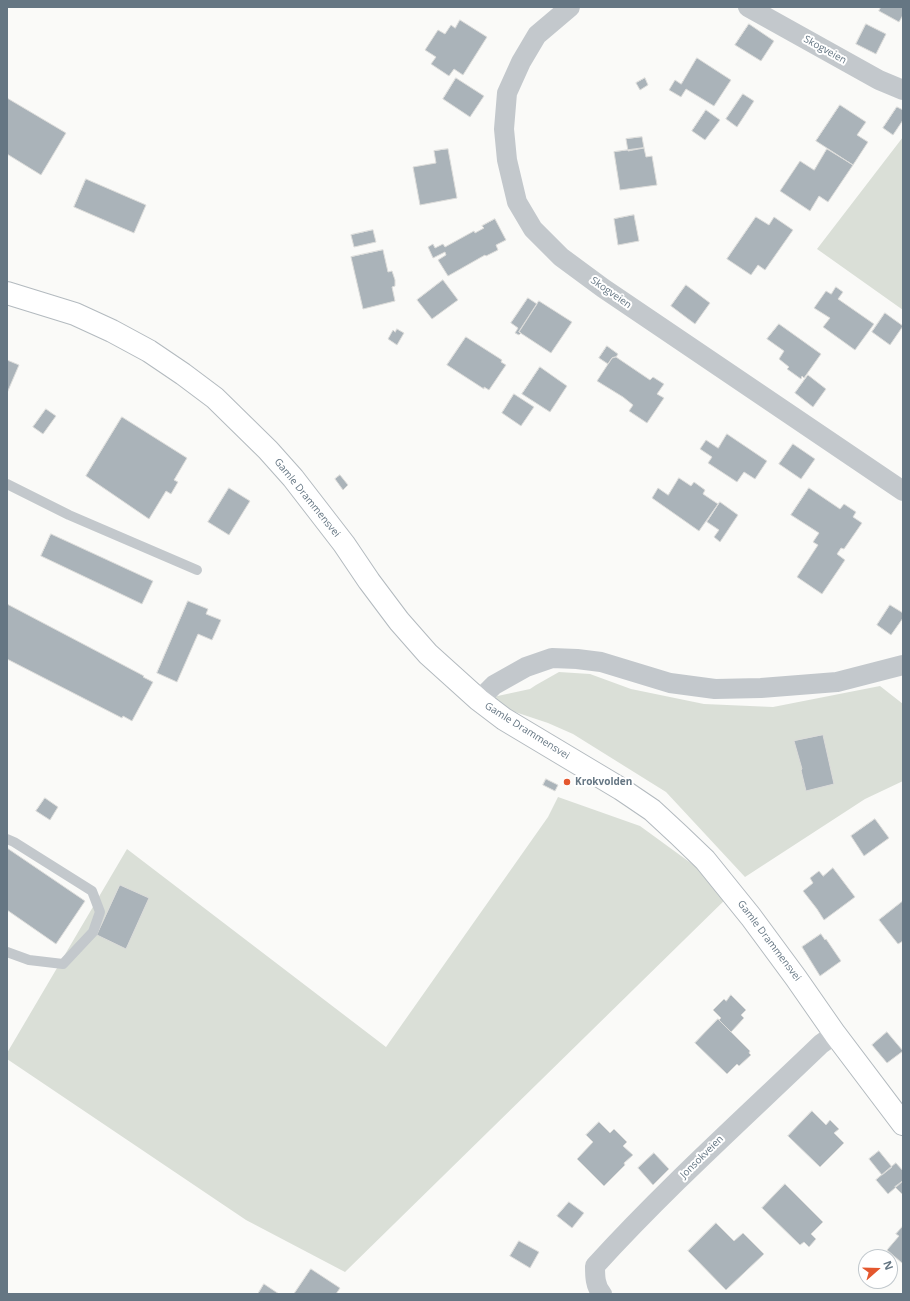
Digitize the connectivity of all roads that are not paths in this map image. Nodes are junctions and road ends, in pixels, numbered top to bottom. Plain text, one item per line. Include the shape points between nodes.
1 (570, 7) edge
2 (748, 7) edge
3 (903, 90) edge
4 (7, 293) edge
5 (7, 484) edge
6 (903, 491) edge
7 (197, 570) dead end
8 (903, 665) edge
9 (479, 700) junction
10 (7, 839) edge
11 (7, 952) edge
12 (835, 1034) junction
13 (903, 1124) edge
14 (602, 1294) edge

1 - 6 street, Skogveien via 537,35 507,93 504,129 507,160 517,202 533,229 561,257 603,288
2 - 3 street, Skogveien via 879,80
4 - 9 main road, Gamle Drammensvei via 75,314 112,331 149,351 215,398 293,478 399,621 428,654
5 - 7 lane via 69,515
8 - 9 street via 837,682 715,689 670,683 601,662 552,658 526,667 494,686
9 - 12 main road, Gamle Drammensvei via 504,719 621,789 652,810 680,835 732,893
10 - 11 lane via 92,891 100,912 93,932 63,964 29,960
12 - 13 main road, Gamle Drammensvei
12 - 14 street, Jonsokveien via 821,1044 724,1135 595,1266 595,1279

